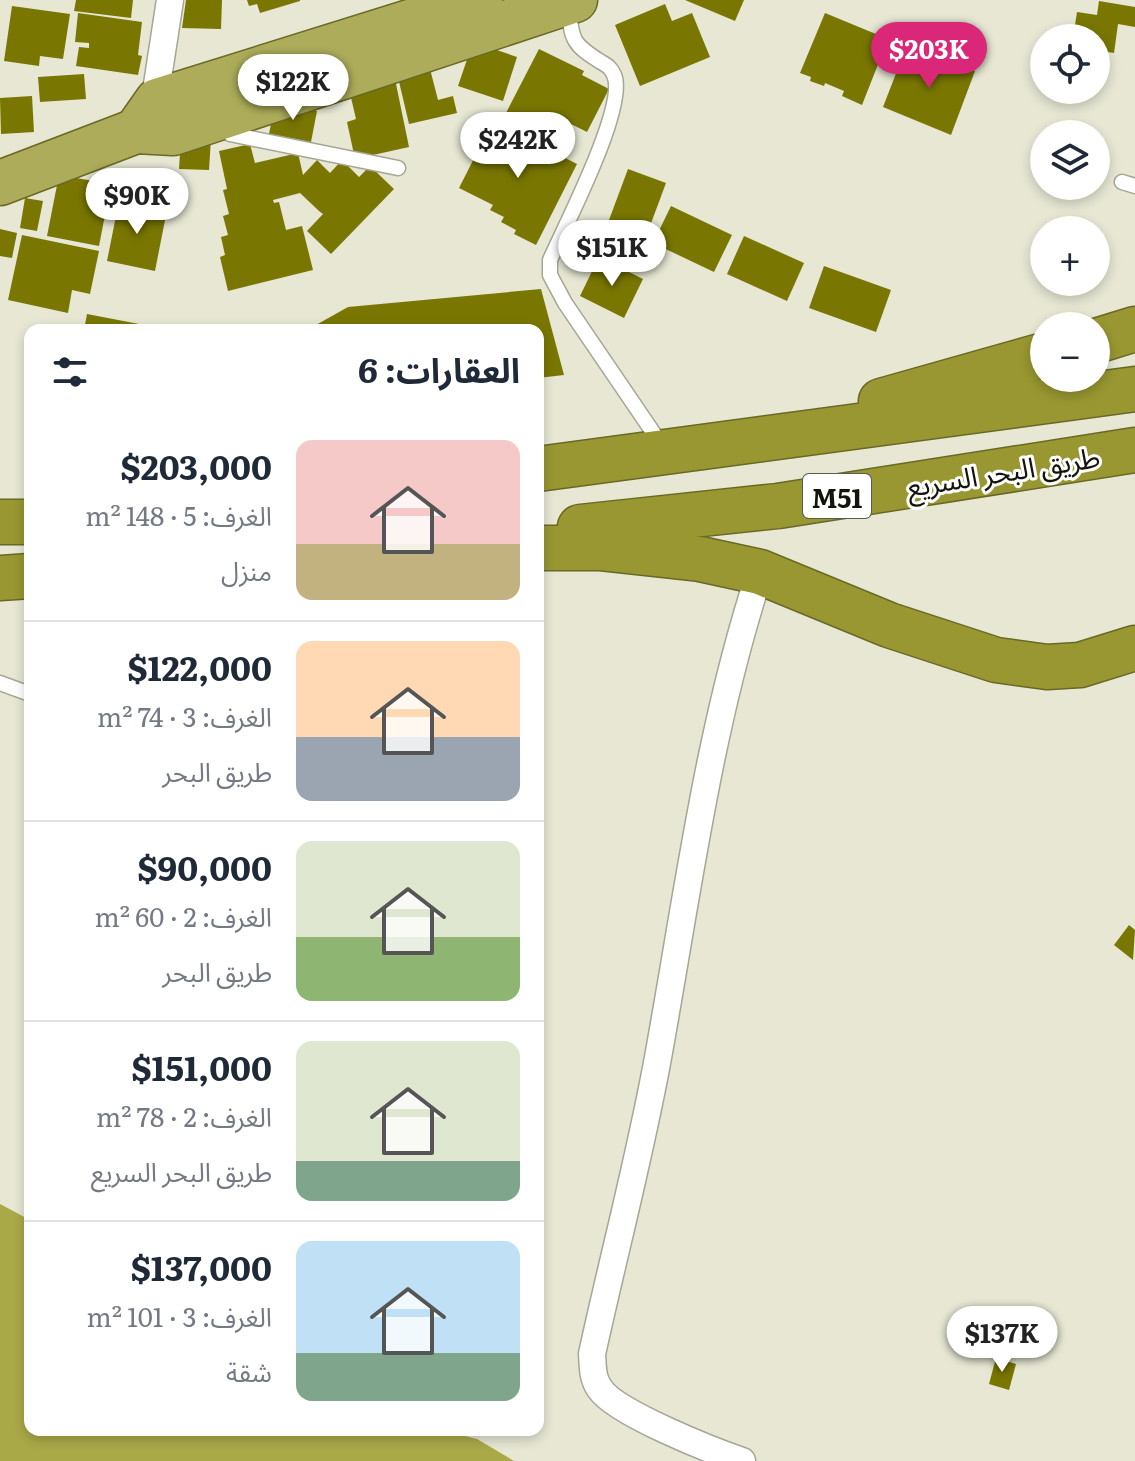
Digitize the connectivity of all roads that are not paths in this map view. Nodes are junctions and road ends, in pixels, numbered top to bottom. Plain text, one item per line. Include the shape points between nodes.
1 (170, 0) edge
2 (480, 0) edge
3 (571, 1) edge
4 (215, 119) junction
5 (155, 122) junction
6 (398, 168) dead end
7 (0, 183) edge
8 (1135, 329) edge
9 (1110, 337) edge
10 (1030, 359) edge
11 (1135, 389) edge
12 (752, 438) junction
13 (1135, 450) edge
14 (665, 451) junction
15 (544, 468) edge
16 (778, 506) junction
17 (0, 522) edge
18 (24, 522) edge
19 (544, 531) edge
20 (544, 548) edge
21 (760, 572) junction
22 (24, 576) edge
23 (0, 578) edge
24 (1135, 621) edge
25 (1135, 648) edge
26 (0, 683) edge
27 (24, 692) edge
28 (742, 1461) edge

1 - 5 street
2 - 5 highway
3 - 4 highway
3 - 14 lane via 571,32 578,47 610,68 618,95 550,260 550,275
4 - 5 highway
4 - 6 lane via 230,134
5 - 7 highway
8 - 9 highway
10 - 12 highway
11 - 12 highway, M51
12 - 14 highway, M51
13 - 16 highway, طريق البحر السريع / M51
14 - 15 highway, M51
16 - 19 highway, طريق البحر السريع / M51
16 - 24 highway via 769,534 776,548 897,602 1001,636 1077,641
17 - 18 highway
20 - 21 highway via 700,559
21 - 25 highway via 889,625 996,660 1080,665
21 - 28 street via 716,740 659,1056 592,1354 593,1376 618,1405
22 - 23 highway
26 - 27 lane

